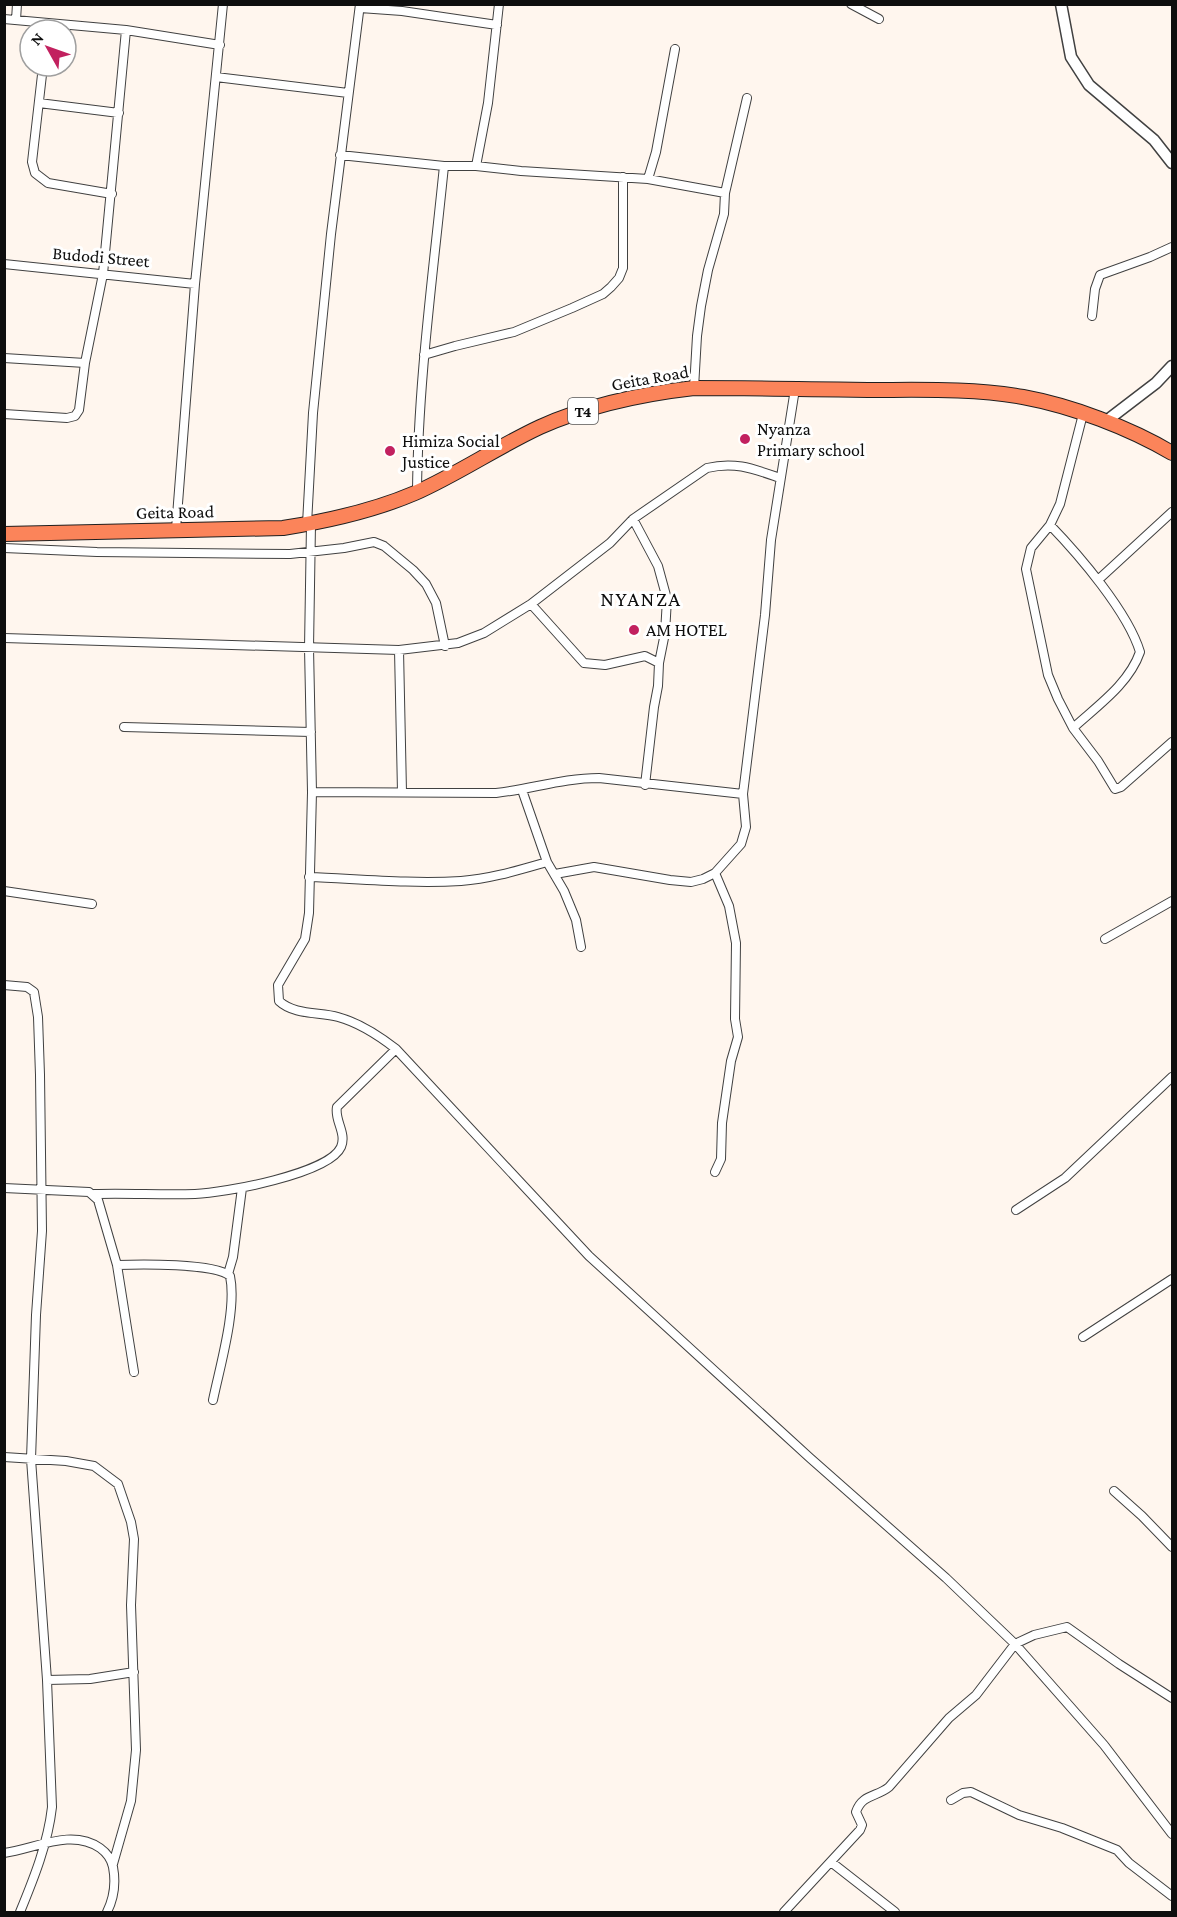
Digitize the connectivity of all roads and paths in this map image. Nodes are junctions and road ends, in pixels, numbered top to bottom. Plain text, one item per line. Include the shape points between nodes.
1 (17, 4) edge
2 (223, 4) edge
3 (499, 4) edge
4 (851, 4) edge
5 (1061, 4) edge
6 (360, 6) edge
7 (4, 19) edge
8 (879, 19) dead end
9 (16, 20) joint
10 (497, 24) junction
11 (78, 28) edge
12 (126, 30) junction
13 (220, 45) junction
14 (675, 49) dead end
15 (216, 77) junction
16 (42, 78) edge
17 (348, 93) junction
18 (747, 98) dead end
19 (39, 104) junction
20 (119, 113) junction
21 (340, 155) junction
22 (1173, 163) edge
23 (444, 166) junction
24 (476, 166) junction
25 (623, 177) junction
26 (648, 179) junction
27 (725, 193) junction
28 (112, 194) junction
29 (1173, 247) edge
30 (4, 264) edge
31 (104, 274) junction
32 (195, 284) junction
33 (1092, 316) dead end
34 (424, 356) junction
35 (4, 358) edge
36 (85, 363) junction
37 (1173, 366) edge
38 (694, 388) junction
39 (795, 388) junction
40 (4, 414) edge
41 (1083, 414) junction
42 (1105, 422) junction
43 (1173, 453) edge
44 (780, 478) junction
45 (417, 492) junction
46 (1173, 512) edge
47 (633, 519) junction
48 (309, 524) junction
49 (1050, 525) junction
50 (176, 529) junction
51 (4, 534) edge
52 (4, 548) edge
53 (310, 552) junction
54 (1098, 580) junction
55 (531, 604) junction
56 (4, 638) edge
57 (445, 646) junction
58 (309, 648) junction
59 (399, 650) junction
60 (659, 663) junction
61 (124, 727) dead end
62 (1073, 728) junction
63 (311, 732) junction
64 (1173, 742) edge
65 (645, 785) junction
66 (522, 790) junction
67 (312, 792) junction
68 (402, 792) junction
69 (743, 794) junction
70 (547, 862) junction
71 (716, 873) junction
72 (555, 874) junction
73 (309, 877) junction
74 (4, 891) edge
75 (1173, 901) edge
76 (92, 904) dead end
77 (1105, 939) dead end
78 (581, 947) dead end
79 (4, 985) edge
80 (396, 1048) junction
81 (1173, 1077) edge
82 (715, 1172) dead end
83 (4, 1188) edge
84 (242, 1188) junction
85 (42, 1190) junction
86 (94, 1194) junction
87 (1016, 1210) dead end
88 (117, 1265) junction
89 (228, 1274) junction
90 (1173, 1279) edge
91 (1083, 1337) dead end
92 (134, 1372) dead end
93 (213, 1400) dead end
94 (4, 1457) edge
95 (31, 1459) junction
96 (1114, 1491) dead end
97 (1173, 1547) edge
98 (1012, 1641) junction
99 (134, 1672) junction
100 (47, 1680) junction
101 (1173, 1698) edge
102 (951, 1800) dead end
103 (1173, 1834) edge
104 (45, 1842) junction
105 (4, 1853) edge
106 (831, 1862) junction
107 (113, 1864) junction
108 (1173, 1896) edge
109 (20, 1912) edge
110 (107, 1912) edge
111 (784, 1912) edge
112 (895, 1912) edge

1 - 9 street
2 - 13 street
3 - 10 street
4 - 8 street
5 - 22 street via 1071,57 1089,85 1154,140
6 - 10 street
6 - 17 street
7 - 9 street
10 - 24 street
11 - 12 street
12 - 13 street
12 - 20 street
13 - 15 street
14 - 26 street
15 - 17 street
15 - 32 street
16 - 19 street
17 - 21 street
18 - 27 street
19 - 20 street
19 - 28 street via 32,162 35,173 48,183
20 - 28 street
21 - 23 street
21 - 48 street via 313,413
23 - 24 street
23 - 34 street
24 - 25 street
25 - 26 street
25 - 34 street via 622,268 611,287 514,333
26 - 27 street
27 - 38 street via 724,214 701,306
28 - 31 street
29 - 33 street via 1100,275
30 - 31 street, Budodi Street
31 - 32 street, Budodi Street
31 - 36 street
32 - 50 street
34 - 45 street
35 - 36 street
36 - 40 street via 75,416
37 - 42 street
38 - 39 highway, Geita Road / T4
38 - 45 highway, Geita Road / T4 via 657,392 581,411
39 - 41 highway, Geita Road / T4 via 981,392 1024,398
39 - 44 street
41 - 42 highway, Geita Road / T4
41 - 49 street via 1060,504
42 - 43 highway, Geita Road / T4
44 - 47 street via 722,464 698,474
44 - 69 street
45 - 48 highway, Geita Road / T4 via 358,513
46 - 54 street
47 - 55 street via 610,543
47 - 60 street via 658,566 667,599
48 - 50 highway, Geita Road / T4 via 283,528
48 - 53 street
49 - 54 street
49 - 62 street via 1031,548 1026,569 1048,675
50 - 51 highway, Geita Road / T4
52 - 53 street
53 - 57 street via 374,542 384,546 426,584 436,603
53 - 58 street
54 - 62 street via 1140,652 1126,677
55 - 57 street via 484,633
55 - 60 street via 584,663 605,665 645,656
56 - 58 street
57 - 59 street
58 - 59 street
58 - 63 street
59 - 68 street
60 - 65 street
61 - 63 street
62 - 64 street via 1116,789
63 - 67 street
65 - 66 street via 582,778
65 - 69 street
66 - 68 street via 472,794
66 - 70 street
67 - 68 street
67 - 73 street
69 - 71 street via 744,837
70 - 72 street
70 - 73 street via 462,881
71 - 72 street via 690,882 594,867
71 - 82 street via 731,913 736,944 738,1037 722,1123 721,1163
72 - 78 street via 576,920
73 - 80 street via 304,939 278,985 279,1001 290,1008 351,1022
74 - 76 street
75 - 77 street
79 - 85 street via 31,989 37,1002
80 - 84 street via 337,1107 342,1139 337,1153 301,1172
80 - 98 street via 589,1256
81 - 87 street via 1065,1178
83 - 85 street
84 - 86 street via 196,1194
84 - 89 street
85 - 86 street
85 - 95 street
86 - 88 street
88 - 89 street via 175,1266
88 - 92 street
89 - 93 street via 231,1309
90 - 91 street
94 - 95 street
95 - 99 street via 94,1466 118,1484 134,1539
95 - 100 street
96 - 97 street
98 - 101 street via 1067,1627
98 - 103 street via 1104,1745
98 - 106 street via 976,1695 949,1718 889,1787 865,1798 856,1812 861,1827
99 - 100 street
99 - 107 street via 136,1750 131,1801
100 - 104 street via 52,1806
102 - 108 street via 970,1792 1019,1815 1105,1844
104 - 105 street
104 - 107 street via 76,1839 92,1843
104 - 109 street
106 - 111 street
106 - 112 street
107 - 110 street via 115,1881

